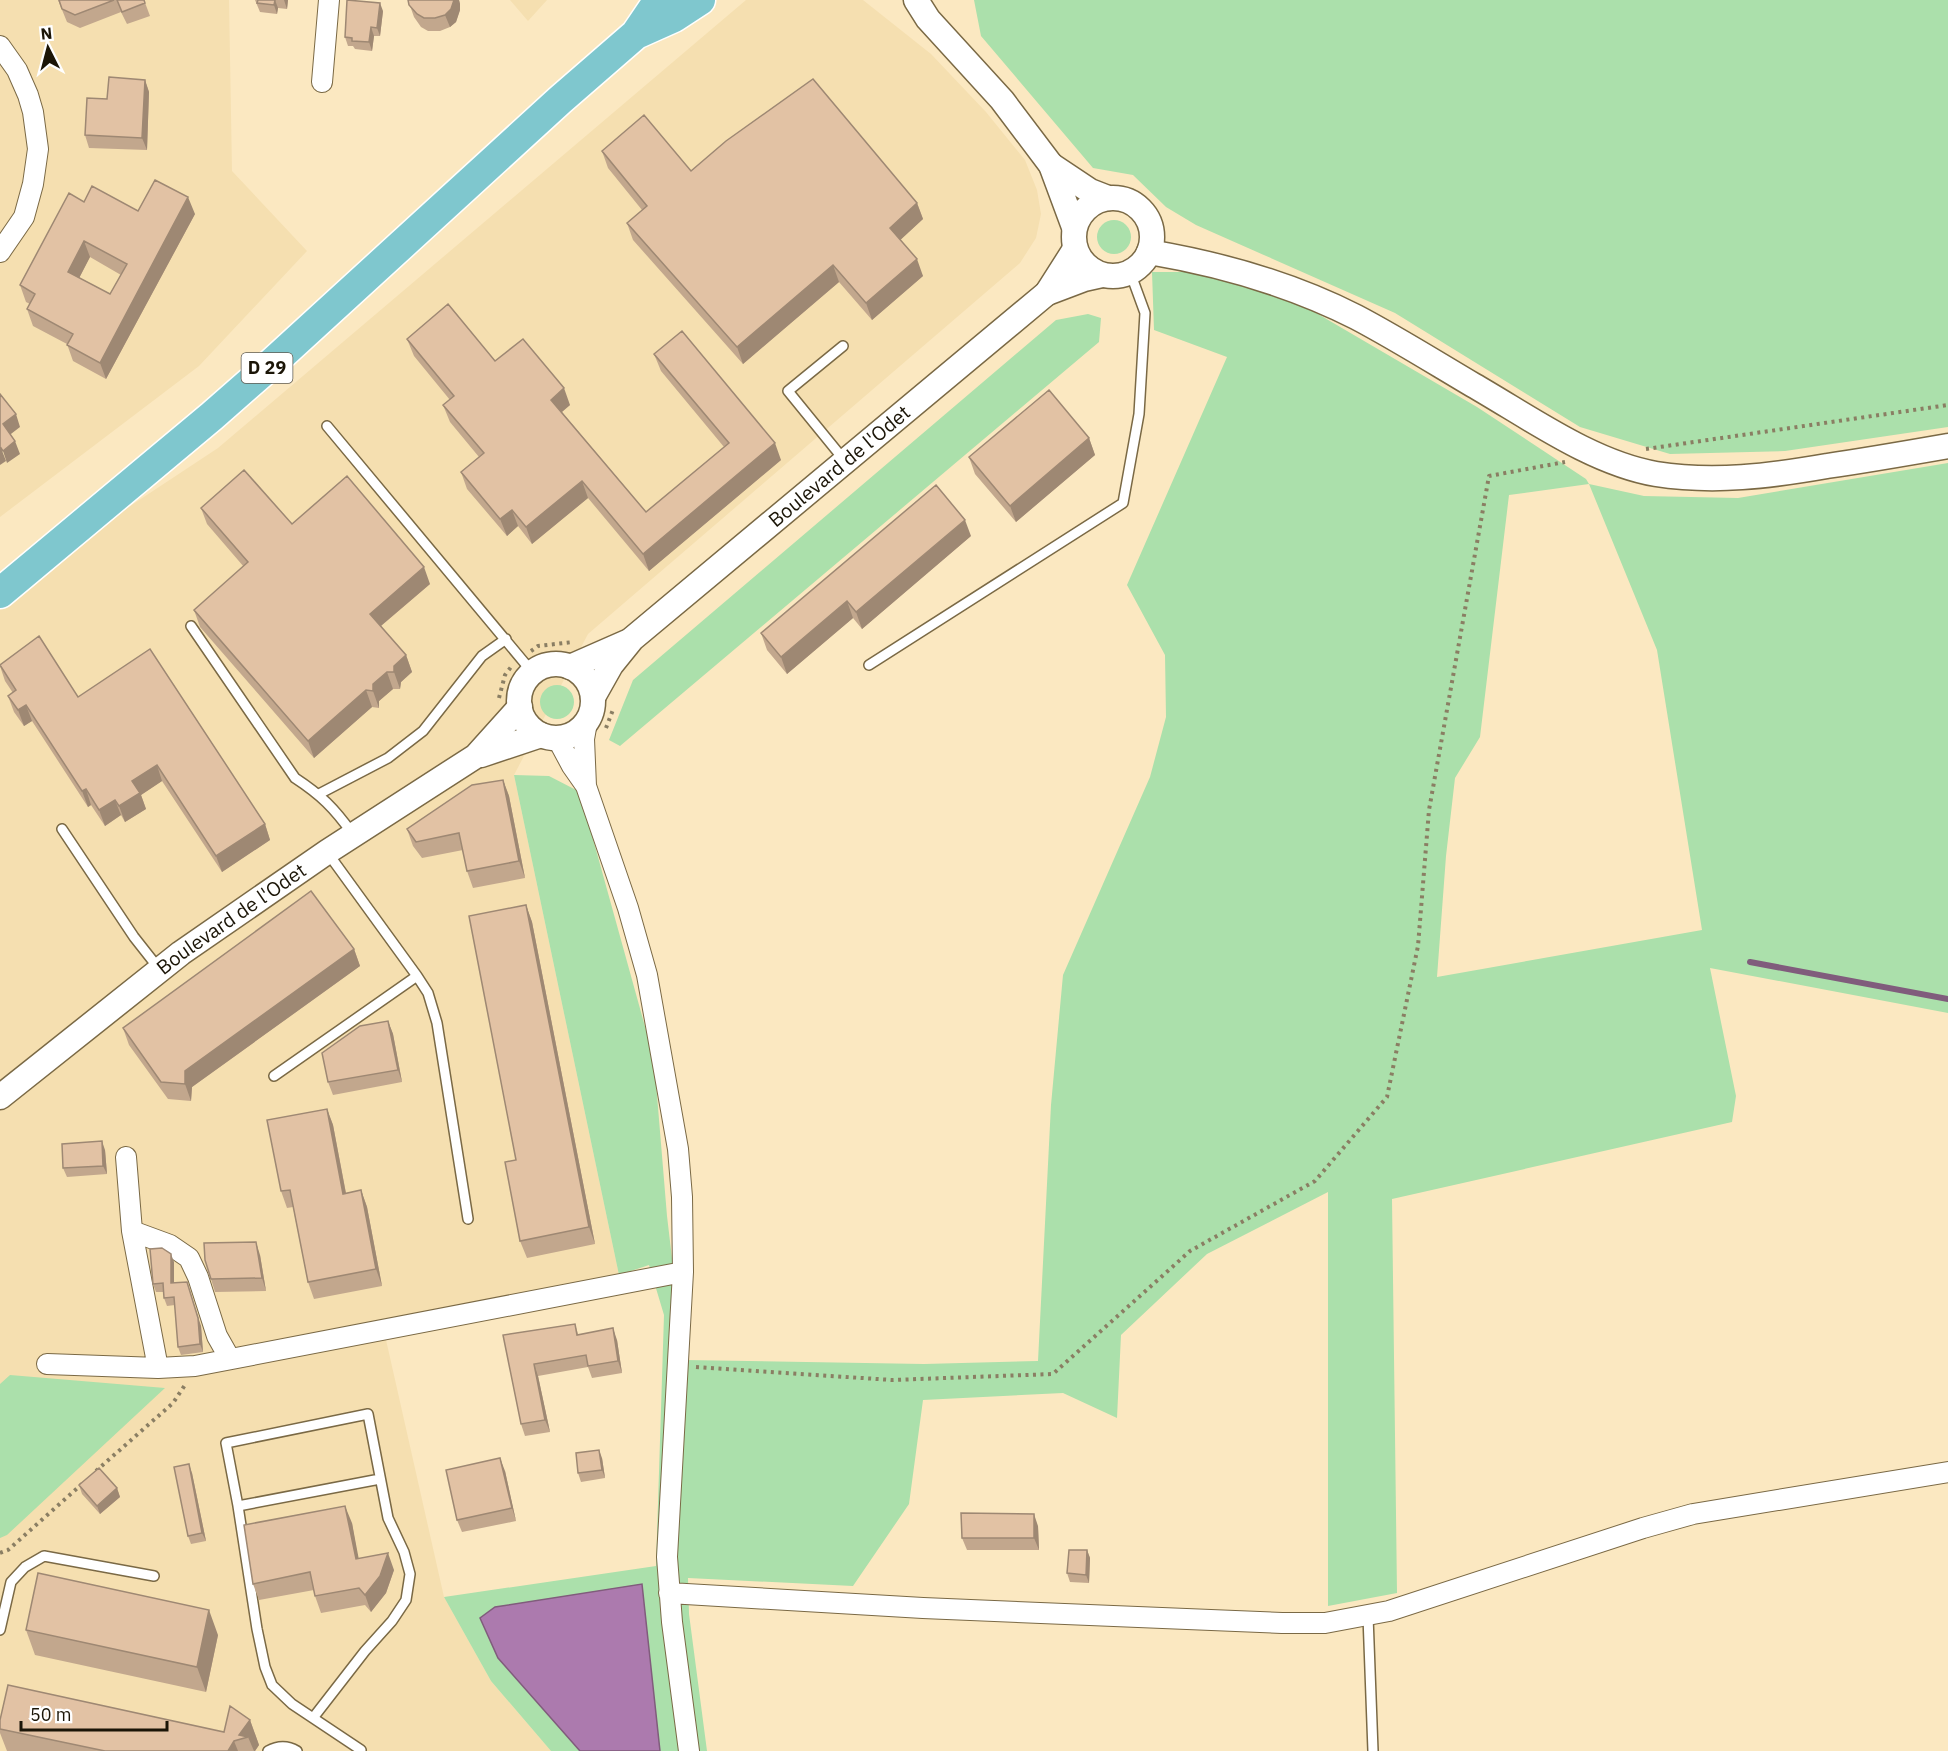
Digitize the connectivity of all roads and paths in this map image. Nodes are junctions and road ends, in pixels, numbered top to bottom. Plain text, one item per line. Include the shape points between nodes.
1 (329, 0) edge
2 (658, 0) edge
3 (700, 0) edge
4 (896, 0) edge
5 (922, 10) edge
6 (636, 34) junction
7 (0, 46) edge
8 (322, 82) dead end
9 (1051, 165) junction
10 (1108, 198) junction
11 (1075, 238) junction
12 (0, 252) edge
13 (1149, 252) junction
14 (1130, 272) junction
15 (1102, 275) junction
16 (1047, 293) junction
17 (843, 346) dead end
18 (1948, 405) edge
19 (327, 426) dead end
20 (1948, 446) edge
21 (1645, 449) dead end
22 (1599, 456) junction
23 (845, 461) junction
24 (0, 593) edge
25 (191, 626) dead end
26 (506, 639) junction
27 (632, 639) junction
28 (869, 664) dead end
29 (570, 667) junction
30 (533, 673) junction
31 (593, 698) junction
32 (520, 707) junction
33 (587, 722) junction
34 (549, 737) junction
35 (476, 756) junction
36 (586, 786) junction
37 (319, 794) junction
38 (62, 829) dead end
39 (354, 835) junction
40 (327, 852) junction
41 (160, 970) junction
42 (417, 976) junction
43 (274, 1076) dead end
44 (0, 1097) edge
45 (126, 1156) dead end
46 (468, 1220) dead end
47 (132, 1231) junction
48 (683, 1272) junction
49 (230, 1359) junction
50 (47, 1364) dead end
51 (195, 1366) junction
52 (678, 1366) junction
53 (158, 1368) junction
54 (96, 1472) edge
55 (1948, 1472) edge
56 (87, 1479) edge
57 (380, 1479) junction
58 (238, 1506) junction
59 (0, 1553) edge
60 (154, 1576) dead end
61 (669, 1593) junction
62 (1368, 1616) junction
63 (0, 1630) edge
64 (313, 1718) junction
65 (268, 1751) edge
66 (297, 1751) edge
67 (362, 1751) edge
68 (690, 1751) edge
69 (1373, 1751) edge

1 - 8 street
2 - 6 main road, D 29
3 - 6 main road, D 29
4 - 5 street
5 - 9 street via 1002,100
6 - 24 main road, D 29 via 220,409
7 - 12 street via 28,95 38,149 24,217
9 - 10 street
9 - 11 street
10 - 11 street via 1087,207 1079,216
10 - 13 street via 1128,201 1144,213 1152,232
11 - 15 street via 1085,265
11 - 16 street, Boulevard de l'Odet
13 - 14 street
13 - 22 street via 1232,269 1355,317
14 - 15 street
14 - 28 lane via 1144,314 1140,414 1123,503
15 - 16 street, Boulevard de l'Odet
16 - 23 street, Boulevard de l'Odet
17 - 23 lane via 788,391
18 - 21 path
19 - 26 lane
20 - 22 street via 1738,479 1655,473
22 - 52 path via 1489,476 1429,810 1418,946 1387,1097 1315,1181 1190,1251 1053,1374 892,1380
23 - 27 street, Boulevard de l'Odet
25 - 37 lane via 295,778
26 - 30 lane
26 - 37 lane via 482,656 423,730 388,758
27 - 29 street, Boulevard de l'Odet
27 - 31 street, Boulevard de l'Odet via 611,665
29 - 30 street, Boulevard de l'Odet via 551,665
29 - 31 street via 586,679
30 - 32 street, Boulevard de l'Odet via 522,688
31 - 33 street, Boulevard de l'Odet
32 - 34 street via 527,724
32 - 35 street, Boulevard de l'Odet
33 - 34 street, Boulevard de l'Odet via 574,734
33 - 36 street
34 - 35 street, Boulevard de l'Odet
34 - 36 street
35 - 39 street, Boulevard de l'Odet
36 - 48 street via 647,975 678,1149
37 - 39 lane
38 - 41 lane
39 - 40 street, Boulevard de l'Odet
40 - 41 street, Boulevard de l'Odet
40 - 42 lane
41 - 44 street, Boulevard de l'Odet
42 - 43 lane
42 - 46 lane via 428,993 437,1023
45 - 47 street
47 - 49 street via 170,1245 189,1258 217,1336
47 - 53 street
48 - 49 street
48 - 52 street
49 - 51 street
50 - 53 street
51 - 53 street
51 - 54 path via 173,1403
52 - 61 street
55 - 62 street via 1693,1514
56 - 59 path
57 - 58 lane
57 - 58 lane via 368,1414 226,1443
57 - 64 lane via 388,1518 410,1574 406,1600
58 - 64 lane via 265,1667 272,1685
60 - 63 lane via 44,1556 25,1567 11,1582
61 - 62 street via 1282,1623 1325,1623
61 - 68 street
62 - 69 lane
64 - 67 lane
65 - 66 lane via 277,1746

